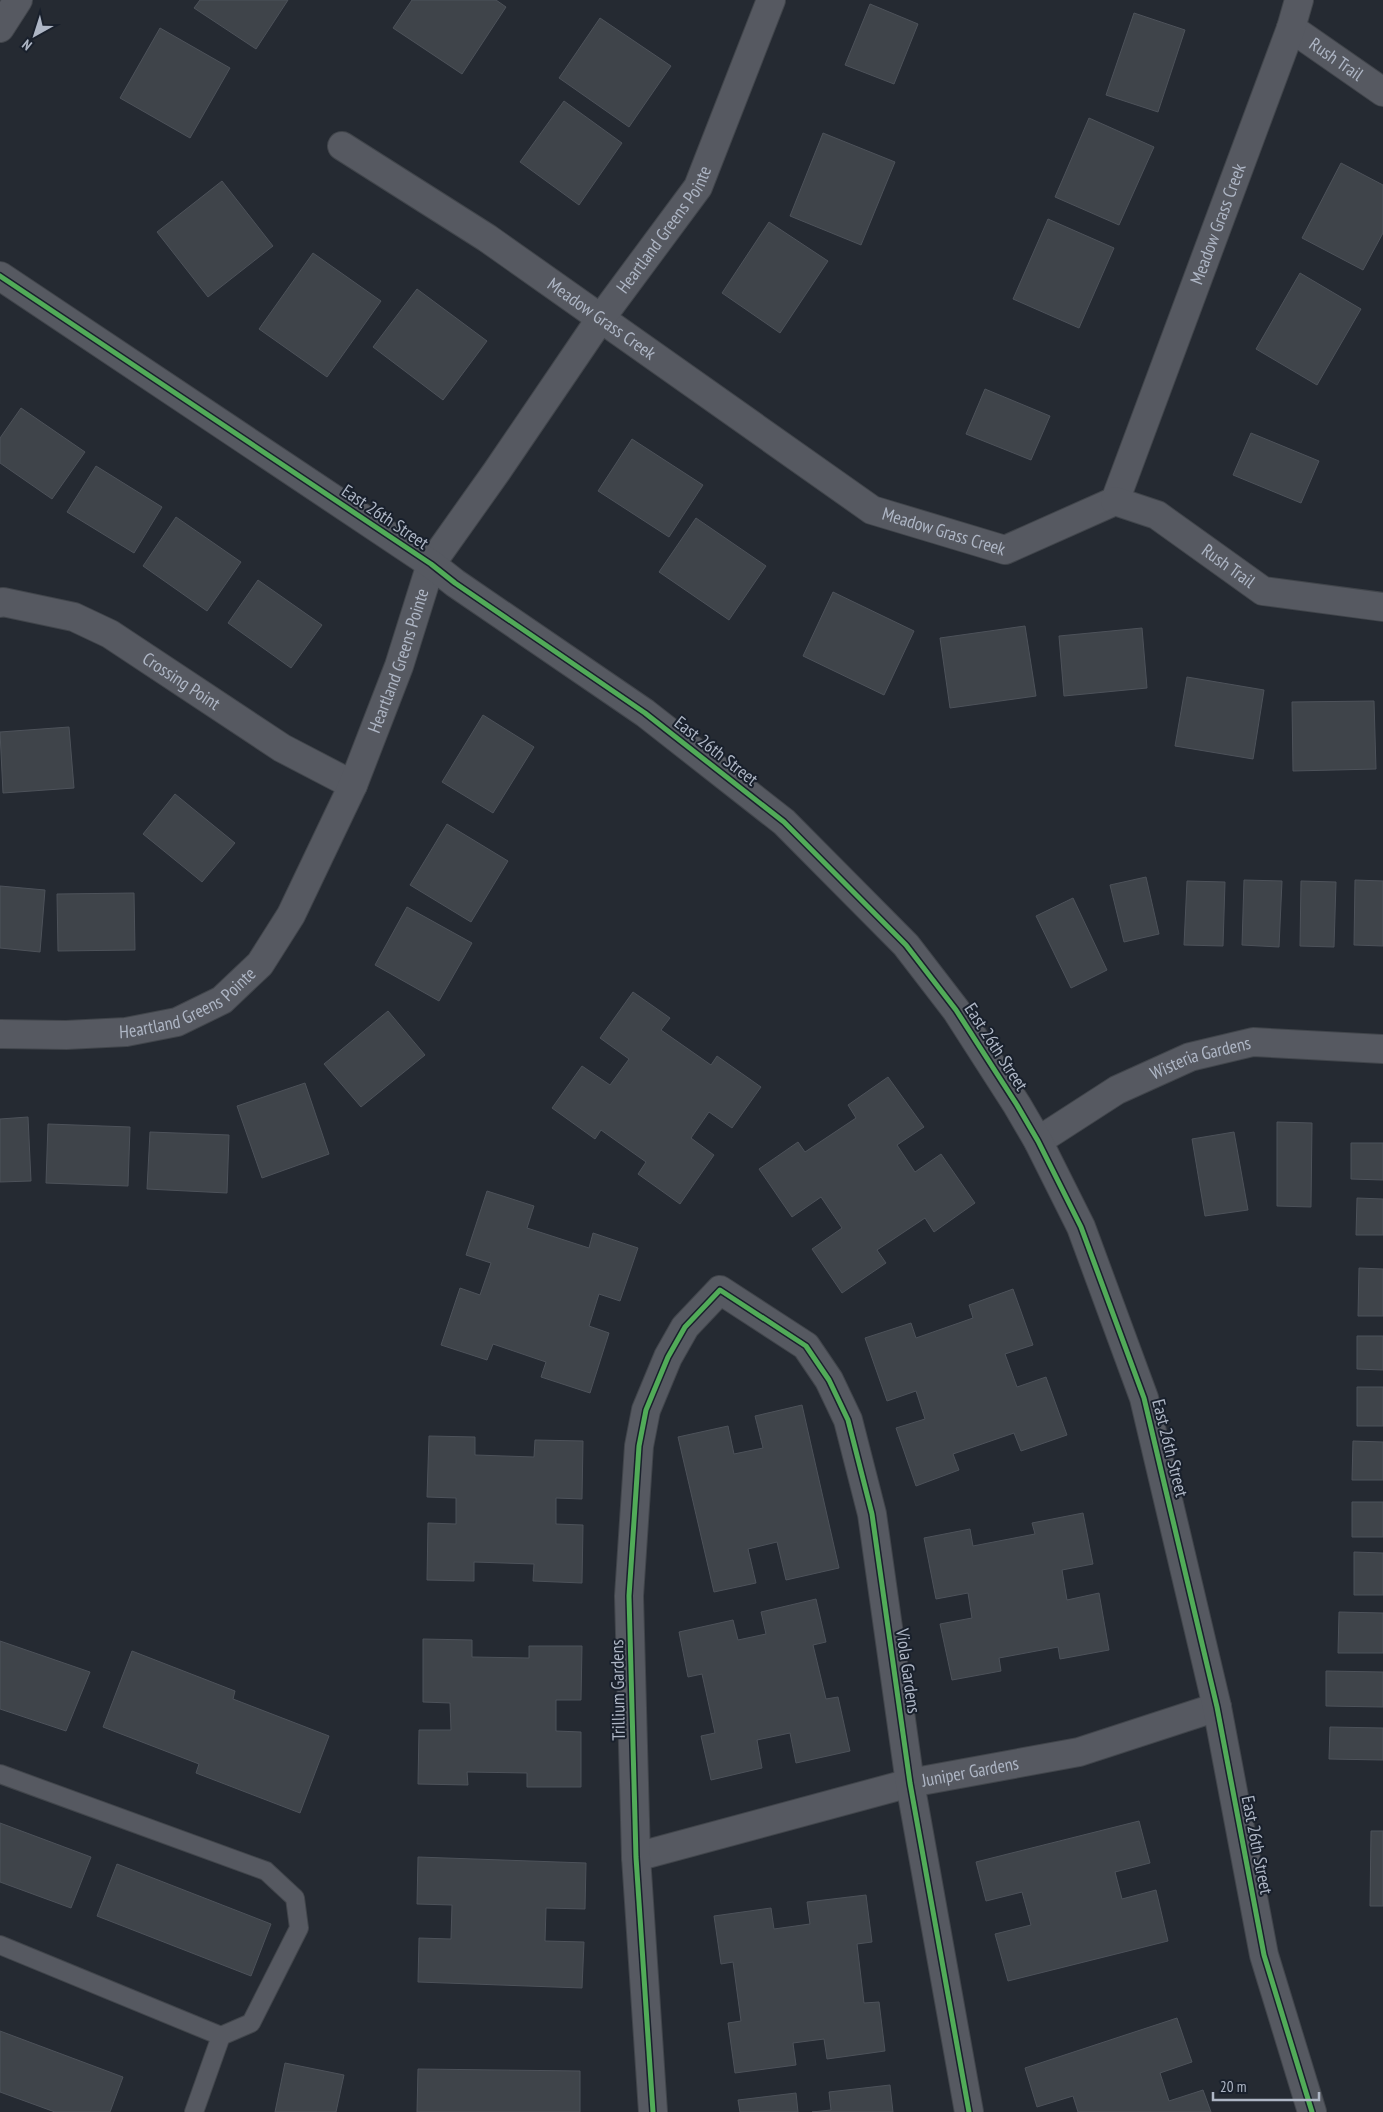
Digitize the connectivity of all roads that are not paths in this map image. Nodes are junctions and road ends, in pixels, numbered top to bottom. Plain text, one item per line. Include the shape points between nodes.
1 (18, 0) edge
2 (771, 0) edge
3 (1299, 0) edge
4 (0, 28) edge
5 (1290, 28) junction
6 (1383, 92) edge
7 (342, 146) dead end
8 (0, 276) edge
9 (601, 318) junction
10 (1115, 501) junction
11 (430, 564) junction
12 (0, 603) edge
13 (1383, 607) edge
14 (353, 785) junction
15 (0, 1034) edge
16 (1383, 1048) edge
17 (1038, 1141) junction
18 (720, 1290) joint
19 (1217, 1707) junction
20 (0, 1774) edge
21 (910, 1782) junction
22 (636, 1857) junction
23 (0, 1945) edge
24 (222, 2036) junction
25 (194, 2112) edge
26 (653, 2112) edge
27 (970, 2112) edge
28 (1312, 2112) edge

1 - 4 street
2 - 9 street, Heartland Greens Pointe via 698,187
3 - 5 street, Meadow Grass Creek
5 - 6 street, Rush Trail
5 - 10 street, Meadow Grass Creek
7 - 9 street, Meadow Grass Creek via 486,238
8 - 11 street, East 26th Street
9 - 10 street, Meadow Grass Creek via 872,510 1005,550
9 - 11 street, Heartland Greens Pointe via 498,472
10 - 13 street, Rush Trail via 1157,515 1263,591
11 - 14 street, Heartland Greens Pointe via 399,666
11 - 17 street, East 26th Street via 645,714 784,822 906,945 956,1010
12 - 14 street, Crossing Point via 74,617 110,634 282,748
14 - 15 street, Heartland Greens Pointe via 291,915 260,964 222,1000 177,1022 126,1032
16 - 17 street, Wisteria Gardens via 1253,1042 1190,1057 1117,1090
17 - 19 street, East 26th Street via 1081,1228 1144,1398
18 - 21 street, Viola Gardens via 806,1346 829,1380 848,1420 872,1514
18 - 22 street, Trillium Gardens via 685,1327 668,1357 646,1410 639,1446 629,1596
19 - 21 street, Juniper Gardens via 1079,1752
19 - 28 street, East 26th Street via 1264,1955
20 - 24 lane via 266,1871 295,1898 299,1928 251,2023
21 - 22 street, Juniper Gardens
21 - 27 street, Viola Gardens
22 - 26 street, Trillium Gardens
23 - 24 lane
24 - 25 lane

